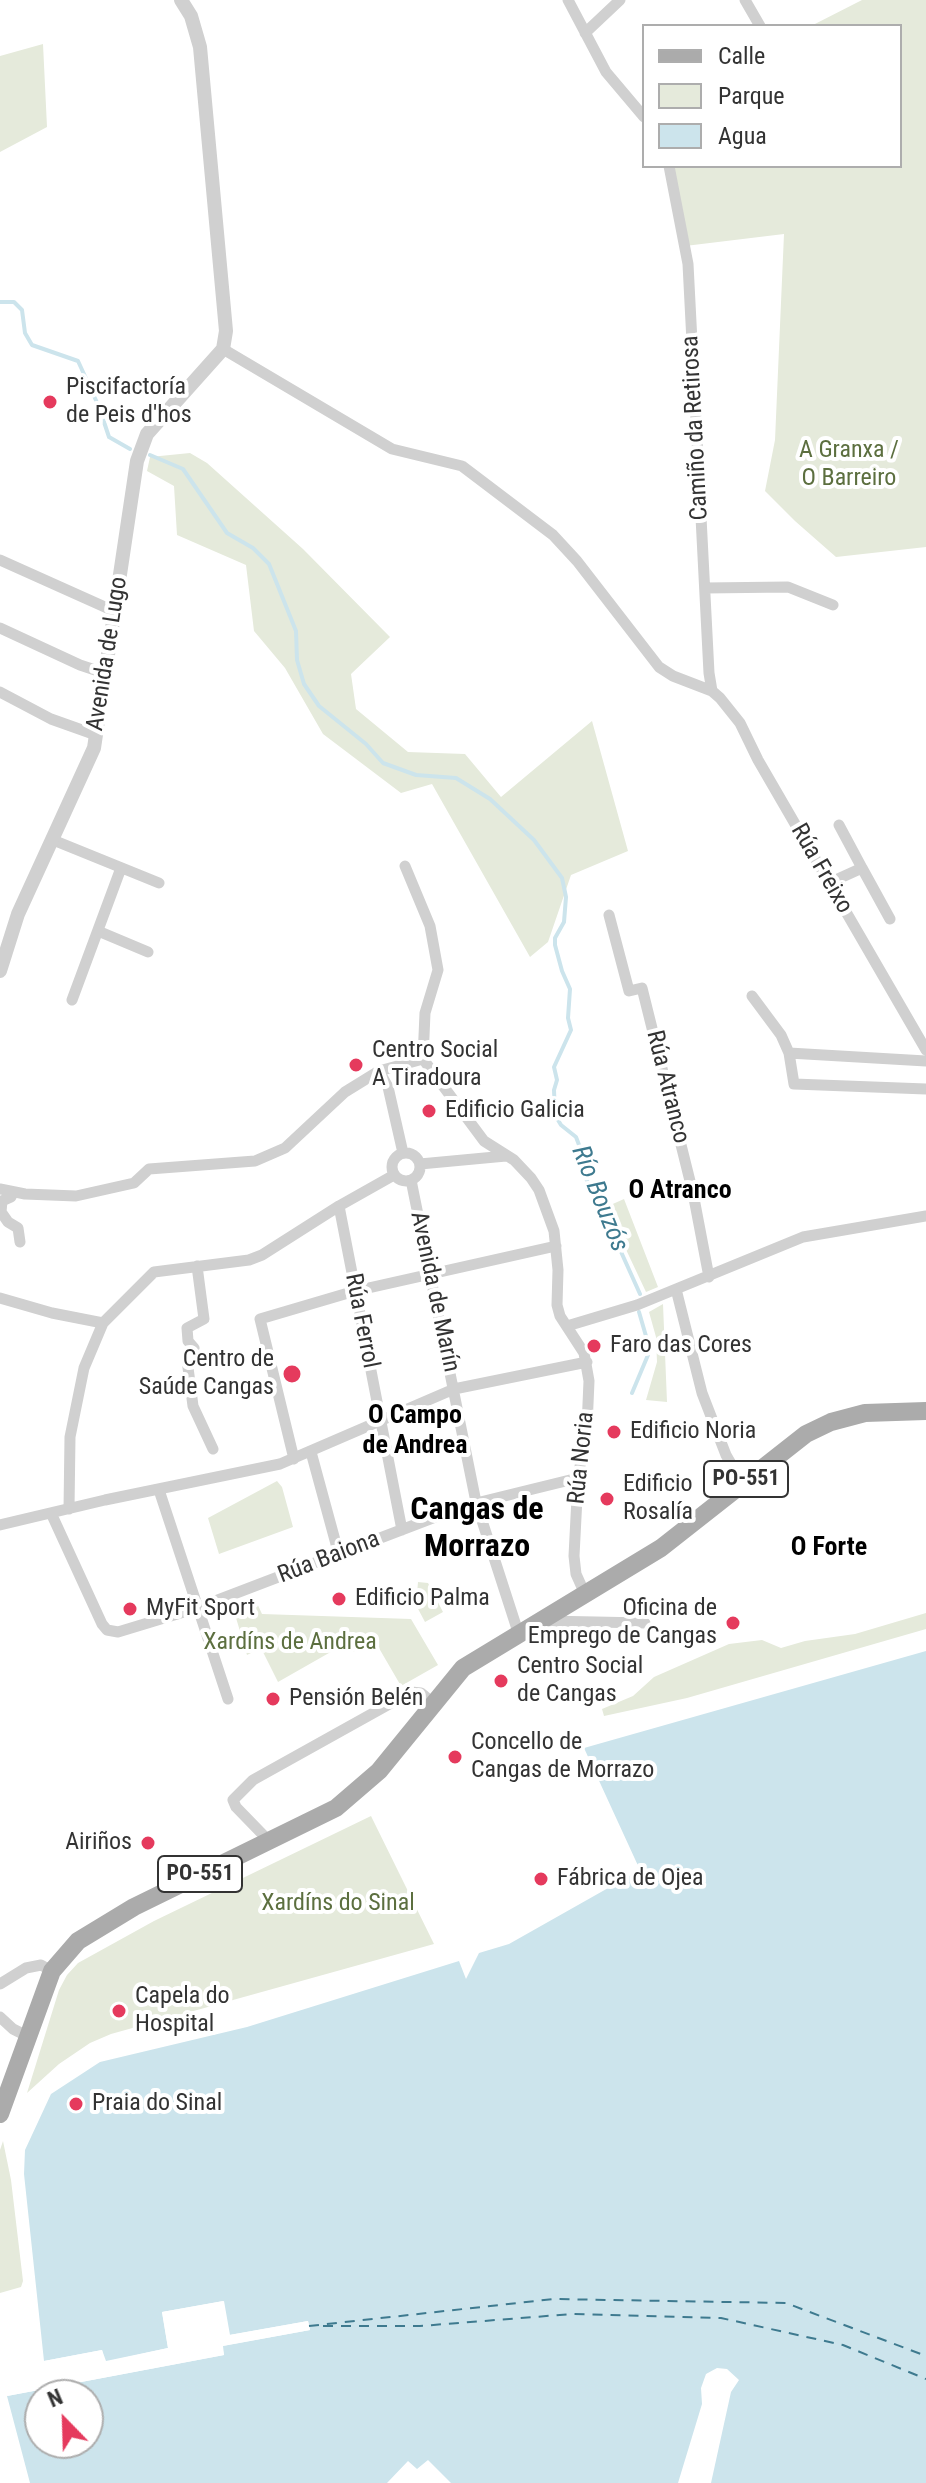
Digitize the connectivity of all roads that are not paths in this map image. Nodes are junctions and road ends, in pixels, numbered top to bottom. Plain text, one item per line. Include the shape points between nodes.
1 (181, 0) edge
2 (568, 0) edge
3 (620, 0) edge
4 (745, 0) edge
5 (759, 24) edge
6 (585, 33) junction
7 (642, 115) edge
8 (669, 168) edge
9 (223, 349) junction
10 (0, 560) edge
11 (705, 588) junction
12 (833, 605) dead end
13 (116, 612) junction
14 (0, 628) edge
15 (107, 674) junction
16 (712, 691) junction
17 (0, 692) edge
18 (96, 735) junction
19 (839, 825) dead end
20 (53, 840) junction
21 (405, 866) dead end
22 (121, 868) junction
23 (862, 868) junction
24 (159, 883) dead end
25 (829, 883) junction
26 (609, 915) dead end
27 (890, 919) dead end
28 (98, 931) junction
29 (148, 952) dead end
30 (0, 971) edge
31 (752, 996) dead end
32 (72, 1000) dead end
33 (926, 1050) edge
34 (789, 1053) junction
35 (423, 1059) junction
36 (926, 1061) edge
37 (379, 1071) junction
38 (926, 1089) edge
39 (403, 1153) junction
40 (506, 1156) junction
41 (420, 1164) junction
42 (394, 1175) junction
43 (411, 1180) junction
44 (0, 1189) edge
45 (13, 1192) junction
46 (339, 1206) junction
47 (926, 1216) edge
48 (20, 1242) dead end
49 (556, 1246) junction
50 (197, 1266) junction
51 (430, 1273) junction
52 (709, 1277) junction
53 (676, 1289) junction
54 (355, 1291) junction
55 (0, 1298) edge
56 (103, 1323) junction
57 (567, 1326) junction
58 (587, 1362) junction
59 (454, 1389) junction
60 (926, 1411) edge
61 (379, 1420) junction
62 (213, 1449) dead end
63 (311, 1452) junction
64 (294, 1459) junction
65 (578, 1478) junction
66 (742, 1483) junction
67 (159, 1490) junction
68 (476, 1502) junction
69 (69, 1509) junction
70 (51, 1513) junction
71 (0, 1525) edge
72 (402, 1530) junction
73 (339, 1555) junction
74 (585, 1594) junction
75 (197, 1608) junction
76 (543, 1621) junction
77 (645, 1623) dead end
78 (519, 1635) junction
79 (228, 1699) dead end
80 (433, 1703) junction
81 (269, 1841) junction
82 (52, 1971) junction
83 (0, 1984) edge
84 (0, 2017) edge
85 (27, 2036) junction
86 (2, 2106) edge

1 - 9 street via 200,47 226,331
2 - 6 street
3 - 6 street
4 - 5 street
6 - 7 street via 606,72
8 - 11 street, Camiño da Retirosa via 688,264
9 - 13 street, Avenida de Lugo via 147,434 137,461
9 - 16 street via 392,449 462,466 553,535 659,667
10 - 13 street
11 - 12 street via 788,587
11 - 16 street, Camiño da Retirosa
13 - 15 street, Avenida de Lugo
14 - 15 street
15 - 18 street, Avenida de Lugo
16 - 25 street, Rúa Freixo via 740,723
17 - 18 street
18 - 20 street, Avenida de Lugo
19 - 23 street
20 - 22 street
20 - 30 street, Avenida de Lugo via 18,914
21 - 35 street via 430,926 438,970 425,1013
22 - 24 street
22 - 28 street
23 - 25 street
23 - 27 street
25 - 33 street, Rúa Freixo
26 - 52 street, Rúa Atranco via 629,991 642,988
28 - 29 street
28 - 32 street
31 - 34 street
34 - 36 street
34 - 38 street via 794,1084
35 - 37 street
35 - 40 street, Rúa Noria via 484,1141
37 - 39 street via 388,1087
37 - 45 street via 345,1092 285,1148 255,1161 149,1169 134,1183 76,1196
39 - 41 street via 414,1155
39 - 42 street via 392,1164
40 - 41 street
40 - 49 street, Rúa Noria via 539,1190
41 - 43 street
42 - 43 street
42 - 46 street
43 - 51 street, Avenida de Marín
44 - 45 street
45 - 48 street via 2,1201 1,1212 18,1228
46 - 50 street via 249,1260
46 - 54 street, Rúa Ferrol
47 - 52 street via 803,1237
49 - 51 street
49 - 57 street, Rúa Noria via 557,1305
50 - 56 street via 154,1272
50 - 62 street via 204,1319 187,1328 194,1348 187,1360 193,1406
51 - 54 street
51 - 59 street, Avenida de Marín
52 - 53 street
53 - 57 street
53 - 66 street via 702,1393
54 - 61 street, Rúa Ferrol
54 - 64 street via 260,1319
55 - 56 street
56 - 69 street via 84,1368 70,1437
57 - 58 street, Rúa Noria
58 - 59 street
58 - 65 street, Rúa Noria via 587,1427
59 - 61 street
59 - 68 street, Avenida de Marín
60 - 66 main road, PO-551 via 865,1413 831,1422 806,1434
61 - 63 street
61 - 72 street, Rúa Ferrol
63 - 64 street
63 - 73 street
64 - 67 street
65 - 68 street, Rúa Baiona
65 - 74 street, Rúa Noria via 574,1556
66 - 74 main road, PO-551 via 661,1548
67 - 69 street
67 - 75 street
68 - 72 street, Rúa Baiona
68 - 78 street, Avenida de Marín
69 - 70 street
70 - 71 street
70 - 75 street, Rúa Baiona via 102,1624 115,1632 128,1630
72 - 73 street, Rúa Baiona
73 - 75 street, Rúa Baiona
74 - 76 main road, PO-551
75 - 79 street
76 - 77 street
76 - 78 main road, PO-551
78 - 80 main road, PO-551 via 463,1668
80 - 81 main road, PO-551 via 367,1784 336,1808
80 - 81 street via 411,1692 253,1780 233,1800
81 - 82 main road, PO-551 via 95,1929
82 - 83 street via 41,1965 26,1968
82 - 85 main road, PO-551
84 - 85 street
85 - 86 main road, PO-551

